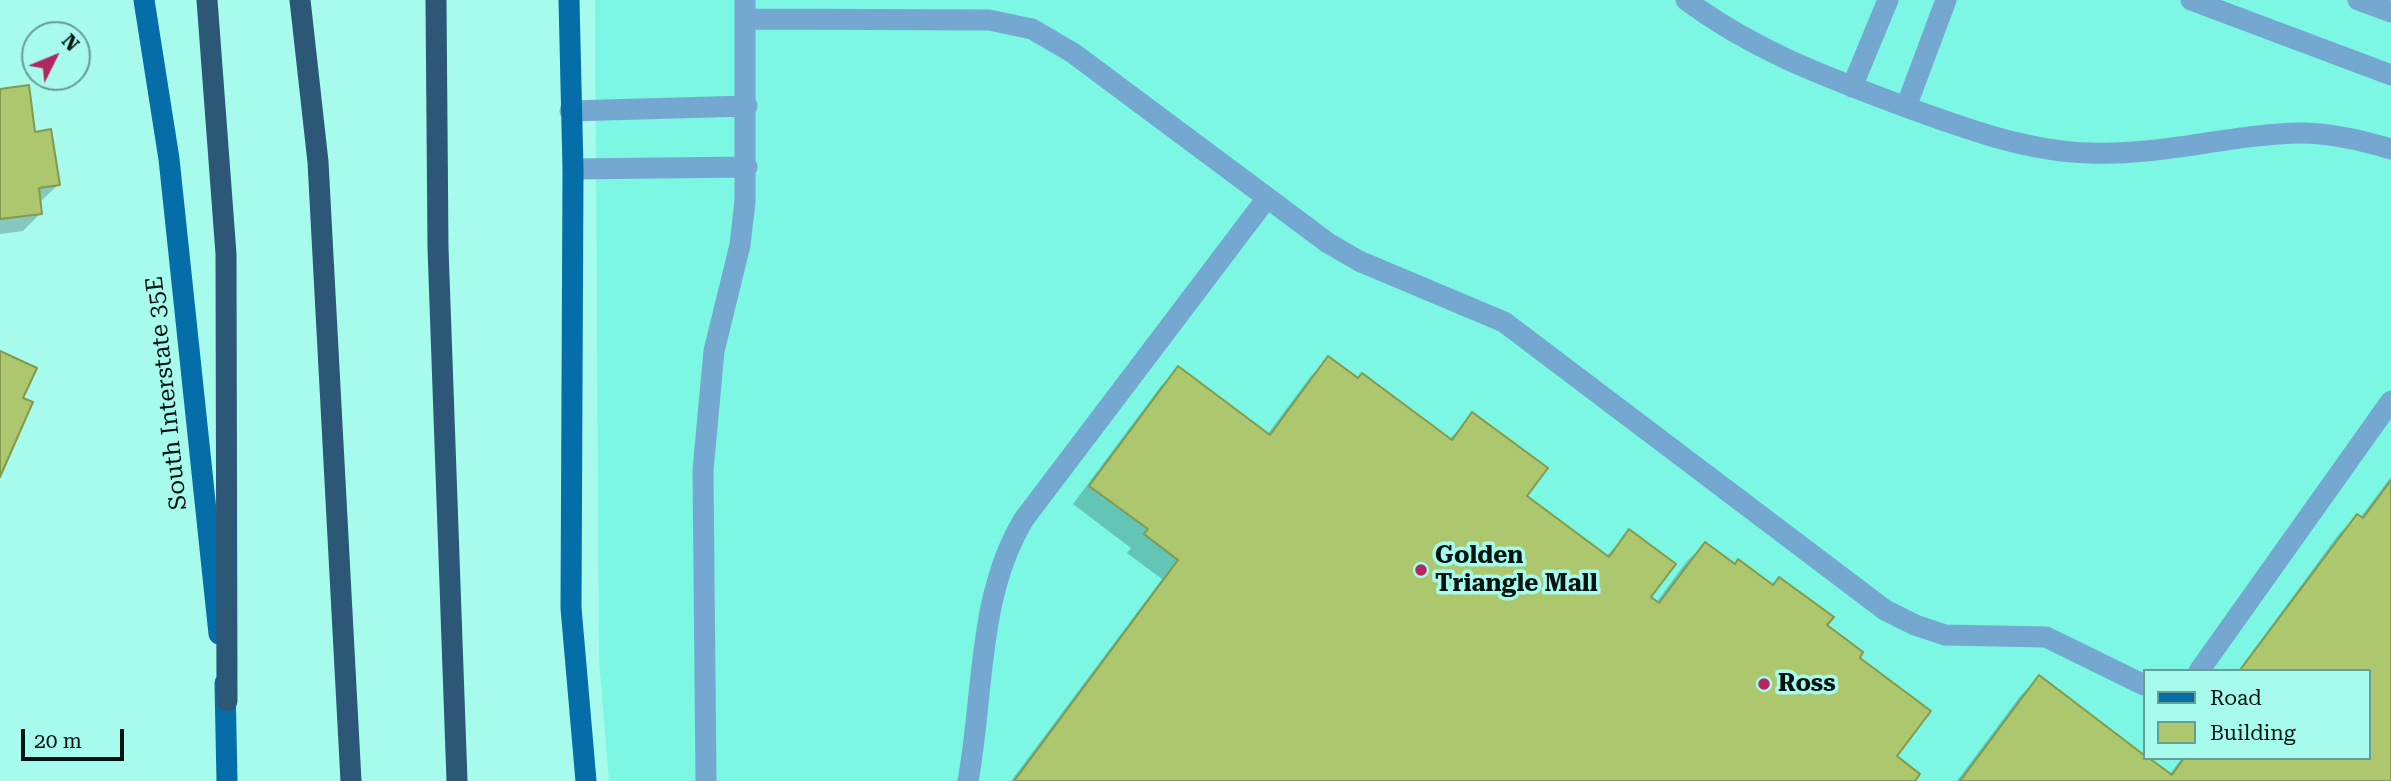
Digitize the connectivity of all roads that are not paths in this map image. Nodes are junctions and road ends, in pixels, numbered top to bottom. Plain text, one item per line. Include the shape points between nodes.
1 (144, 0) edge
2 (207, 0) edge
3 (300, 0) edge
4 (436, 0) edge
5 (569, 0) edge
6 (1686, 0) edge
7 (1888, 0) edge
8 (1946, 0) edge
9 (2191, 0) edge
10 (2357, 0) edge
11 (746, 9) edge
12 (2391, 12) edge
13 (2391, 75) edge
14 (1852, 86) junction
15 (747, 107) junction
16 (1906, 107) junction
17 (570, 111) junction
18 (2391, 149) edge
19 (747, 167) junction
20 (573, 169) junction
21 (1266, 198) junction
22 (2391, 401) edge
23 (2200, 669) edge
24 (454, 684) junction
25 (2142, 684) edge
26 (227, 701) junction
27 (227, 781) edge
28 (351, 781) edge
29 (457, 781) edge
30 (466, 781) edge
31 (586, 781) edge
32 (706, 781) edge
33 (968, 781) edge

1 - 26 main road, South Interstate 35E via 169,159
2 - 26 highway via 226,254
3 - 28 highway via 318,162
4 - 24 highway via 438,248
5 - 17 main road
6 - 14 street via 1763,50
7 - 14 street
8 - 16 street
9 - 13 street
10 - 12 street
11 - 15 street
11 - 21 street via 989,20 1031,29 1073,53
14 - 16 street
15 - 17 street
15 - 19 street
16 - 18 street via 1977,133 2090,153 2304,133
17 - 20 main road
19 - 20 street
19 - 32 street via 740,245 714,351 703,470
20 - 31 main road via 571,608
21 - 25 street via 1359,261 1504,322 1885,610 1945,635 2046,637
21 - 33 street via 1009,544 990,610
22 - 23 street
24 - 29 highway
24 - 30 highway
26 - 27 main road, South Interstate 35E

